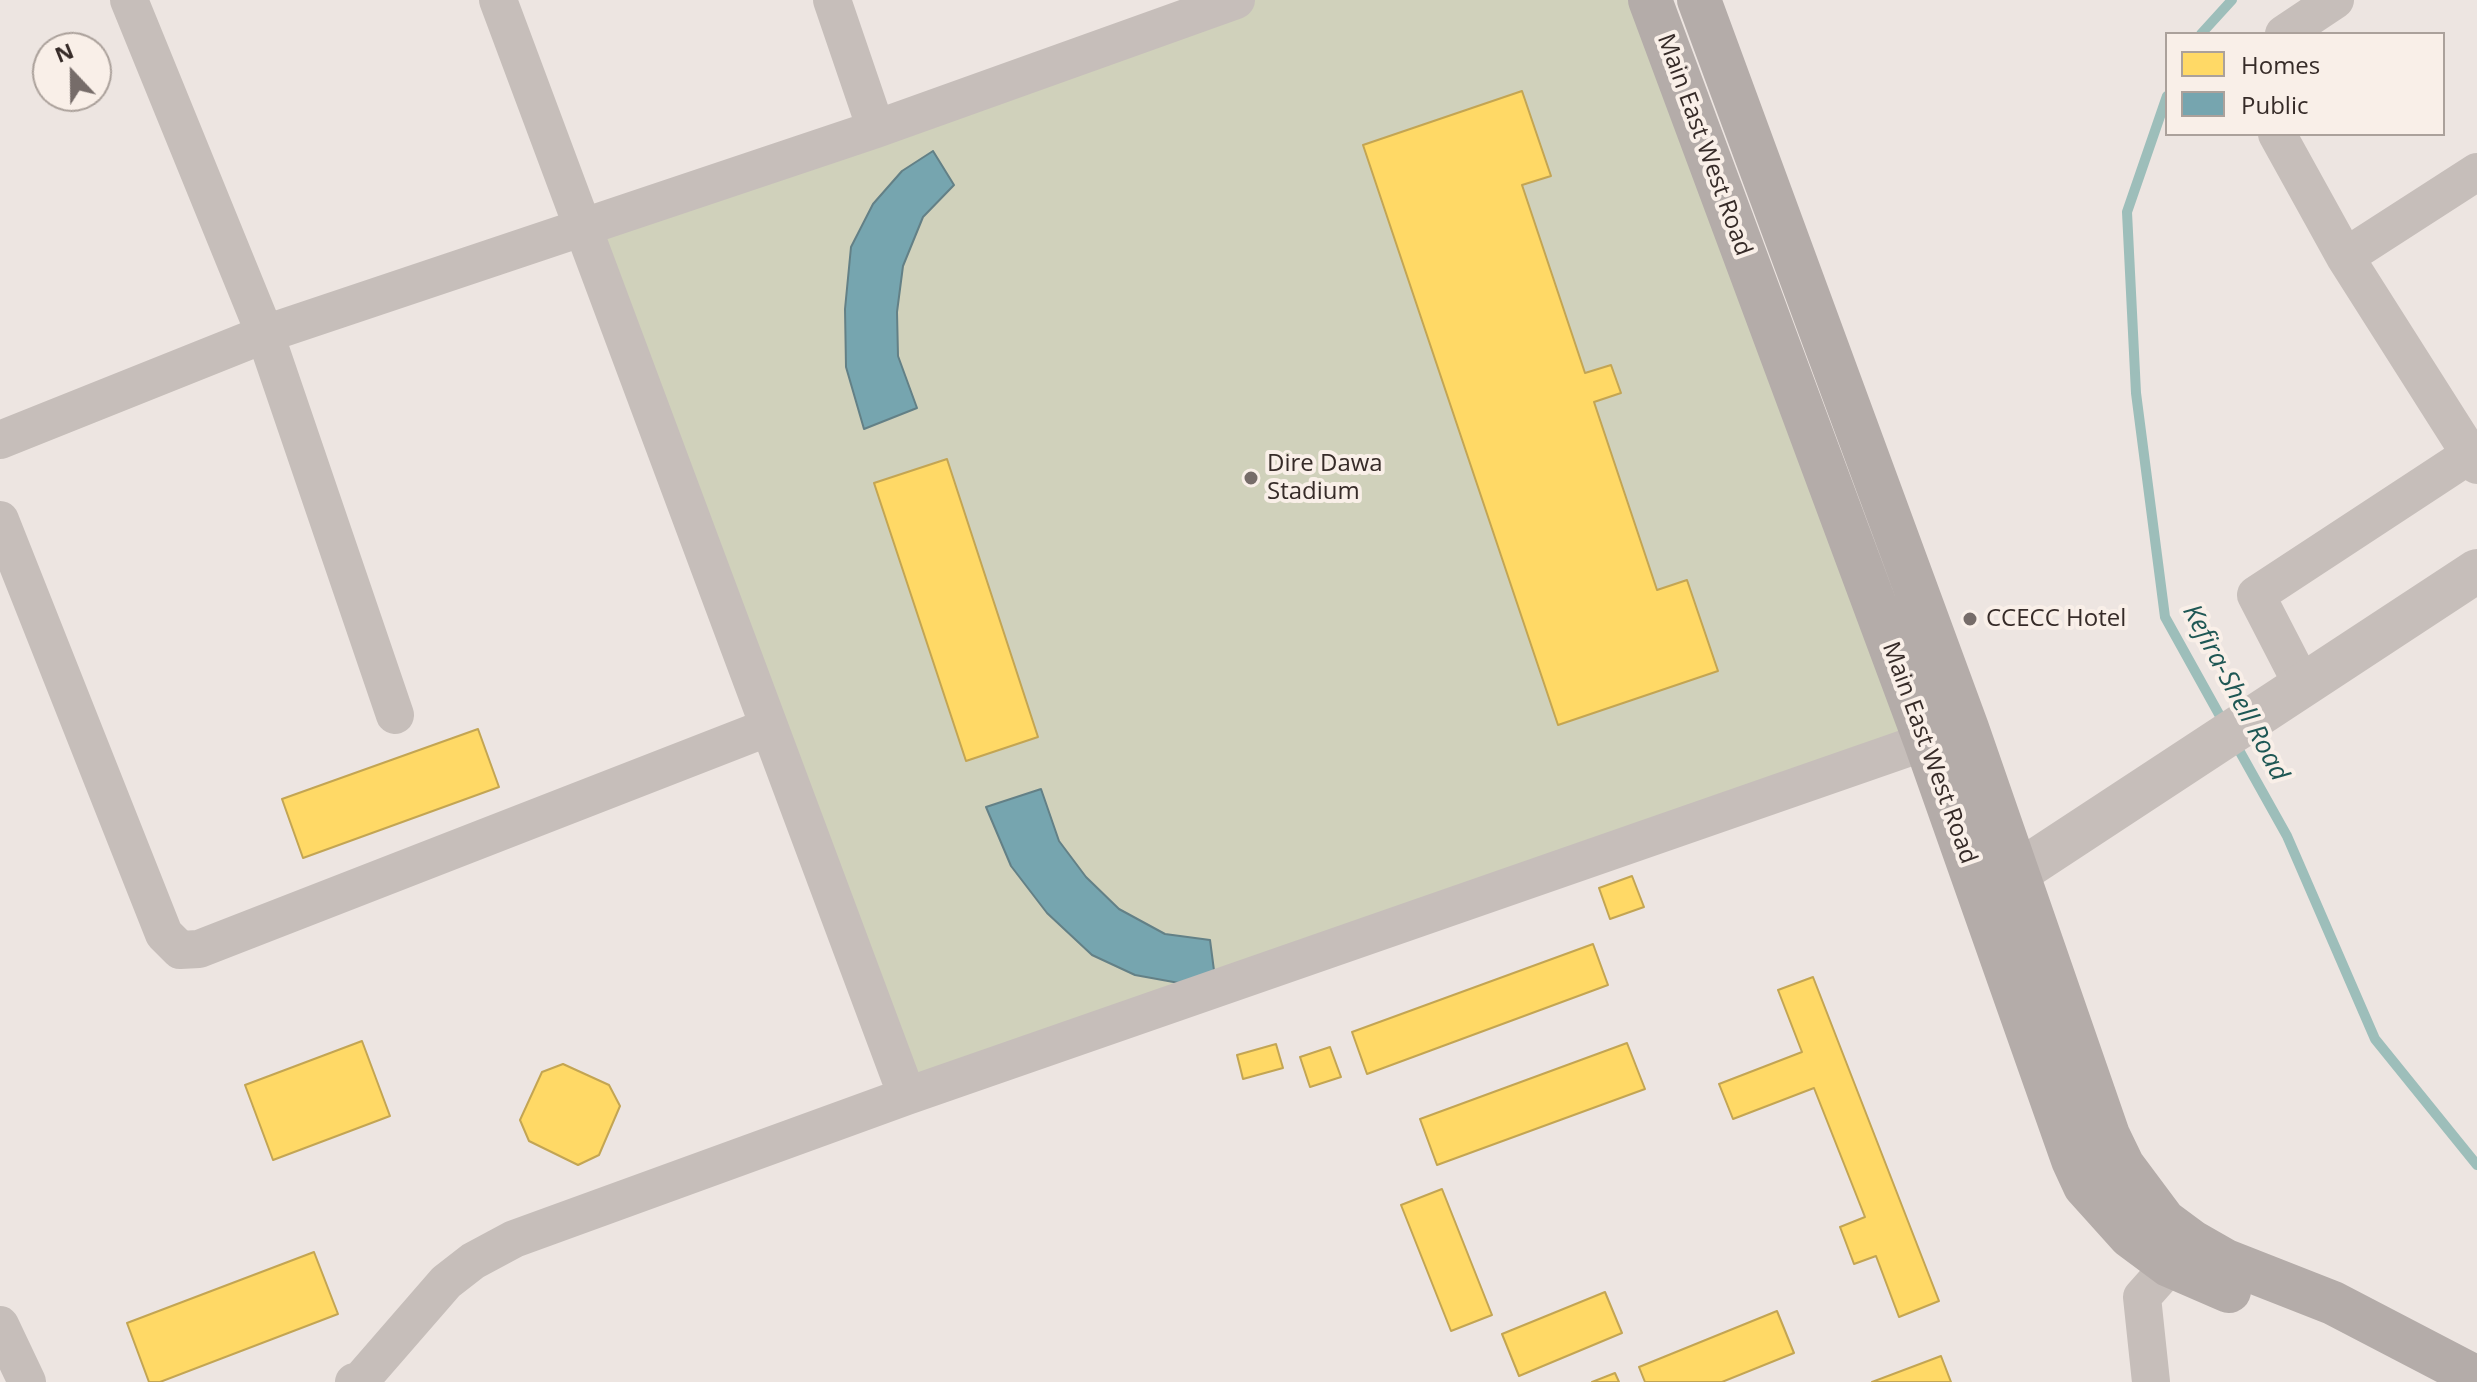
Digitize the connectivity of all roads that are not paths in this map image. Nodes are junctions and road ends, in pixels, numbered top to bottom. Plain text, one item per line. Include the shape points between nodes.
1 (129, 0) edge
2 (498, 0) edge
3 (832, 0) edge
4 (1236, 0) edge
5 (1650, 0) edge
6 (1699, 0) edge
7 (2335, 0) edge
8 (2287, 32) edge
9 (876, 129) junction
10 (2278, 136) edge
11 (1760, 165) junction
12 (2477, 172) edge
13 (1716, 179) junction
14 (581, 228) junction
15 (2345, 257) junction
16 (265, 334) junction
17 (0, 440) edge
18 (2475, 457) edge
19 (0, 520) edge
20 (2477, 571) edge
21 (2303, 686) junction
22 (395, 715) dead end
23 (769, 727) junction
24 (1967, 728) junction
25 (1925, 740) junction
26 (1997, 880) junction
27 (907, 1096) junction
28 (2180, 1253) junction
29 (0, 1325) edge
30 (2477, 1378) edge
31 (27, 1382) edge
32 (354, 1382) edge
33 (360, 1382) edge
34 (2151, 1382) edge

1 - 16 street
2 - 14 street
3 - 9 street
4 - 9 street
5 - 13 main road, Main East West Road
6 - 11 main road, Main East West Road
7 - 8 street
9 - 14 street
10 - 15 street
11 - 13 main road
11 - 24 main road, Main East West Road
12 - 15 street
13 - 25 main road, Main East West Road
14 - 16 street
14 - 23 street
15 - 18 street
16 - 17 street
16 - 22 street
18 - 21 street via 2256,595
19 - 23 street via 164,934 180,950 199,949
20 - 21 street
21 - 26 street
23 - 27 street
24 - 25 street
24 - 26 main road, Main East West Road
25 - 26 main road, Main East West Road
25 - 27 street
26 - 28 main road, Main East West Road via 2085,1186 2130,1236
27 - 33 street via 514,1239 446,1282
28 - 30 main road, Main East West Road via 2246,1299 2385,1329
28 - 34 street via 2142,1297
29 - 31 street
32 - 33 street

